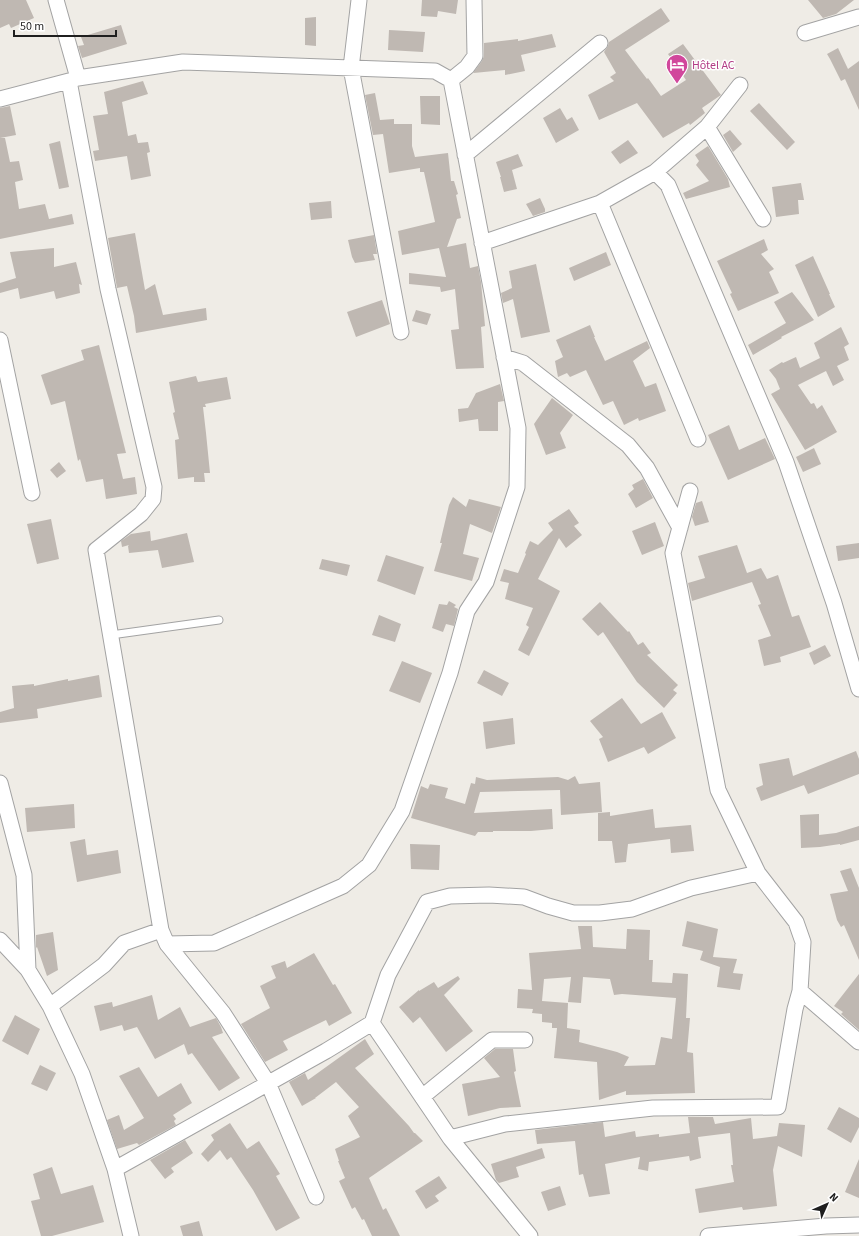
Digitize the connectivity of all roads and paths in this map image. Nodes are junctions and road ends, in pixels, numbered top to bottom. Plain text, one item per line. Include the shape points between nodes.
1 (56, 0) edge
2 (359, 0) edge
3 (474, 0) edge
4 (859, 17) edge
5 (805, 33) dead end
6 (600, 43) dead end
7 (351, 68) junction
8 (74, 80) junction
9 (451, 80) junction
10 (740, 85) dead end
11 (0, 99) edge
12 (707, 127) junction
13 (466, 155) junction
14 (655, 172) junction
15 (600, 203) junction
16 (763, 219) dead end
17 (482, 243) junction
18 (401, 332) dead end
19 (0, 340) edge
20 (504, 357) junction
21 (698, 439) dead end
22 (690, 491) dead end
23 (32, 493) dead end
24 (680, 528) junction
25 (219, 620) dead end
26 (111, 635) junction
27 (859, 689) edge
28 (0, 783) edge
29 (758, 873) junction
30 (160, 930) junction
31 (0, 940) edge
32 (167, 944) junction
33 (28, 970) junction
34 (800, 991) junction
35 (50, 1006) junction
36 (372, 1023) junction
37 (524, 1040) dead end
38 (859, 1042) edge
39 (268, 1083) junction
40 (422, 1097) junction
41 (450, 1138) junction
42 (115, 1169) junction
43 (316, 1197) dead end
44 (859, 1225) edge
45 (826, 1231) edge
46 (131, 1236) edge
47 (530, 1236) edge
48 (708, 1236) edge

1 - 8 street
2 - 7 street
3 - 9 street via 475,56 467,67
4 - 5 street
6 - 13 street
7 - 8 street via 183,62
7 - 9 street via 435,71
7 - 18 street
8 - 11 street
8 - 26 street via 108,289 154,487 153,499 141,514 96,550
9 - 13 street
10 - 12 street
12 - 14 street
12 - 16 street
13 - 17 street
14 - 15 street
14 - 27 street via 668,185 786,462 834,603
15 - 17 street
15 - 21 street
17 - 20 street
19 - 23 street
20 - 24 street via 523,363 628,445 647,468
20 - 32 street via 518,428 517,487 486,582 467,611 450,673 402,811 369,865 343,886 214,943
22 - 24 street
24 - 29 street via 673,553 718,790
25 - 26 lane
26 - 30 street
28 - 33 street via 24,875
29 - 34 street via 796,922 803,942
29 - 36 street via 691,888 632,909 600,912 573,913 524,897 450,896 427,902 388,975
30 - 32 street
30 - 35 street via 124,943 104,965
31 - 33 street
32 - 39 street via 223,1013
33 - 35 street
34 - 38 street
34 - 41 street via 778,1107 653,1108 505,1124
35 - 42 street via 82,1074
36 - 39 street
36 - 40 street
37 - 40 street via 492,1040
39 - 42 street
39 - 43 street
40 - 41 street
41 - 47 street
42 - 46 street
44 - 45 street
45 - 48 street

